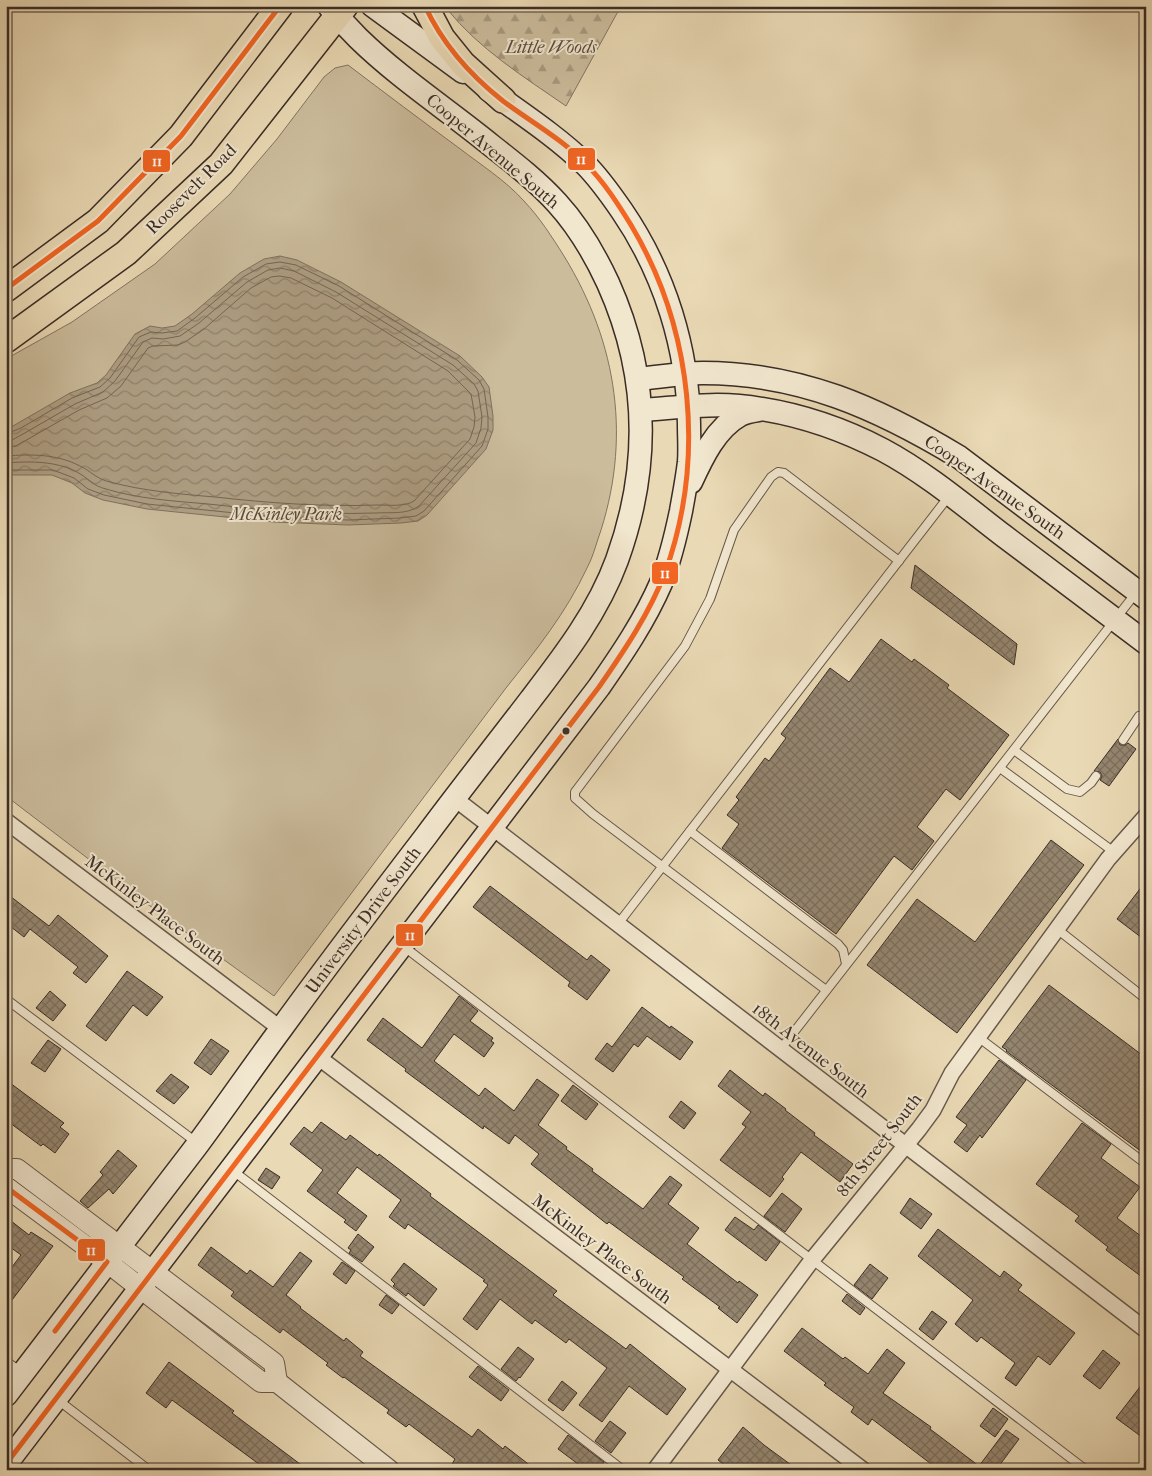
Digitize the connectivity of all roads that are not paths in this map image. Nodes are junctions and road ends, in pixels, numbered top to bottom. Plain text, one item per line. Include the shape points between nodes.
1 (280, 6) edge
2 (373, 6) edge
3 (424, 6) edge
4 (337, 9) edge
5 (503, 100) junction
6 (6, 289) edge
7 (6, 340) edge
8 (684, 374) junction
9 (638, 379) junction
10 (688, 407) junction
11 (641, 410) junction
12 (762, 410) junction
13 (950, 495) junction
14 (683, 501) junction
15 (898, 561) junction
16 (1142, 595) edge
17 (1115, 620) junction
18 (1146, 643) edge
19 (1140, 716) dead end
20 (1123, 740) dead end
21 (1014, 750) junction
22 (1000, 768) junction
23 (1096, 776) dead end
24 (454, 798) junction
25 (1146, 816) edge
26 (6, 822) edge
27 (493, 827) junction
28 (690, 831) junction
29 (1114, 852) junction
30 (663, 866) junction
31 (618, 924) junction
32 (1057, 929) junction
33 (403, 946) junction
34 (846, 964) junction
35 (826, 990) junction
36 (6, 999) edge
37 (1146, 999) edge
38 (281, 1029) junction
39 (978, 1037) junction
40 (780, 1050) junction
41 (318, 1057) junction
42 (198, 1144) junction
43 (905, 1146) junction
44 (1146, 1164) edge
45 (6, 1169) edge
46 (232, 1170) junction
47 (6, 1187) edge
48 (114, 1254) junction
49 (812, 1260) junction
50 (147, 1281) junction
51 (1146, 1330) edge
52 (14, 1368) edge
53 (730, 1369) junction
54 (6, 1395) edge
55 (56, 1399) junction
56 (6, 1464) edge
57 (149, 1470) edge
58 (389, 1470) edge
59 (623, 1470) edge
60 (655, 1470) edge
61 (863, 1470) edge
62 (1086, 1470) edge

1 - 6 main road via 181,136 98,221
2 - 5 main road
3 - 5 main road via 442,38 463,64
4 - 7 main road, Roosevelt Road via 221,164 126,253
4 - 9 main road, Cooper Avenue South via 359,39 379,57 530,177 570,218 610,288 626,330
5 - 8 main road via 586,165 629,221 663,288 677,331
8 - 9 main road, Cooper Avenue South
8 - 10 main road
8 - 16 main road, Cooper Avenue South via 740,375 803,386 840,396 875,411 960,457
9 - 11 main road, Cooper Avenue South
10 - 11 main road
10 - 12 main road via 738,406
10 - 14 main road via 689,460
11 - 24 main road, University Drive South via 640,456 633,506 628,530 604,590 549,676
12 - 13 main road via 798,416 856,437 906,464
12 - 14 main road via 740,415 723,429 706,454
13 - 15 lane
13 - 17 main road
14 - 27 main road via 661,583 644,618 599,687
15 - 28 lane
15 - 30 lane via 784,473 778,472 771,477 734,530 710,599 684,646 575,792 580,804
16 - 17 lane
17 - 18 main road
17 - 21 lane
19 - 20 lane
21 - 22 lane
21 - 23 lane via 1072,791 1080,792
22 - 29 lane
22 - 34 lane
24 - 27 street, 18th Avenue South
24 - 38 main road, University Drive South
25 - 29 street, 8th Street South
26 - 38 street, McKinley Place South
27 - 31 street, 18th Avenue South
27 - 33 main road
28 - 30 lane
28 - 34 lane via 838,944
29 - 32 street, 8th Street South
30 - 31 lane
30 - 35 lane
31 - 40 street, 18th Avenue South
32 - 37 lane
32 - 39 street, 8th Street South
33 - 41 main road
33 - 49 lane
34 - 35 lane
35 - 40 lane
36 - 42 lane
38 - 42 main road, University Drive South
39 - 43 street, 8th Street South via 952,1073 933,1110
39 - 44 lane
40 - 43 street, 18th Avenue South
41 - 46 main road
41 - 53 street, McKinley Place South
42 - 48 main road, University Drive South
43 - 49 street, 8th Street South
43 - 51 street, 18th Avenue South
45 - 48 street via 17,1169
46 - 50 main road
46 - 59 lane
47 - 48 street
48 - 50 street
48 - 52 main road, University Drive South
49 - 53 street, 8th Street South
49 - 62 lane
50 - 55 main road
50 - 58 street via 274,1364 277,1382
52 - 54 main road, University Drive South
53 - 60 street, 8th Street South
53 - 61 street, McKinley Place South
55 - 56 main road
55 - 57 lane

